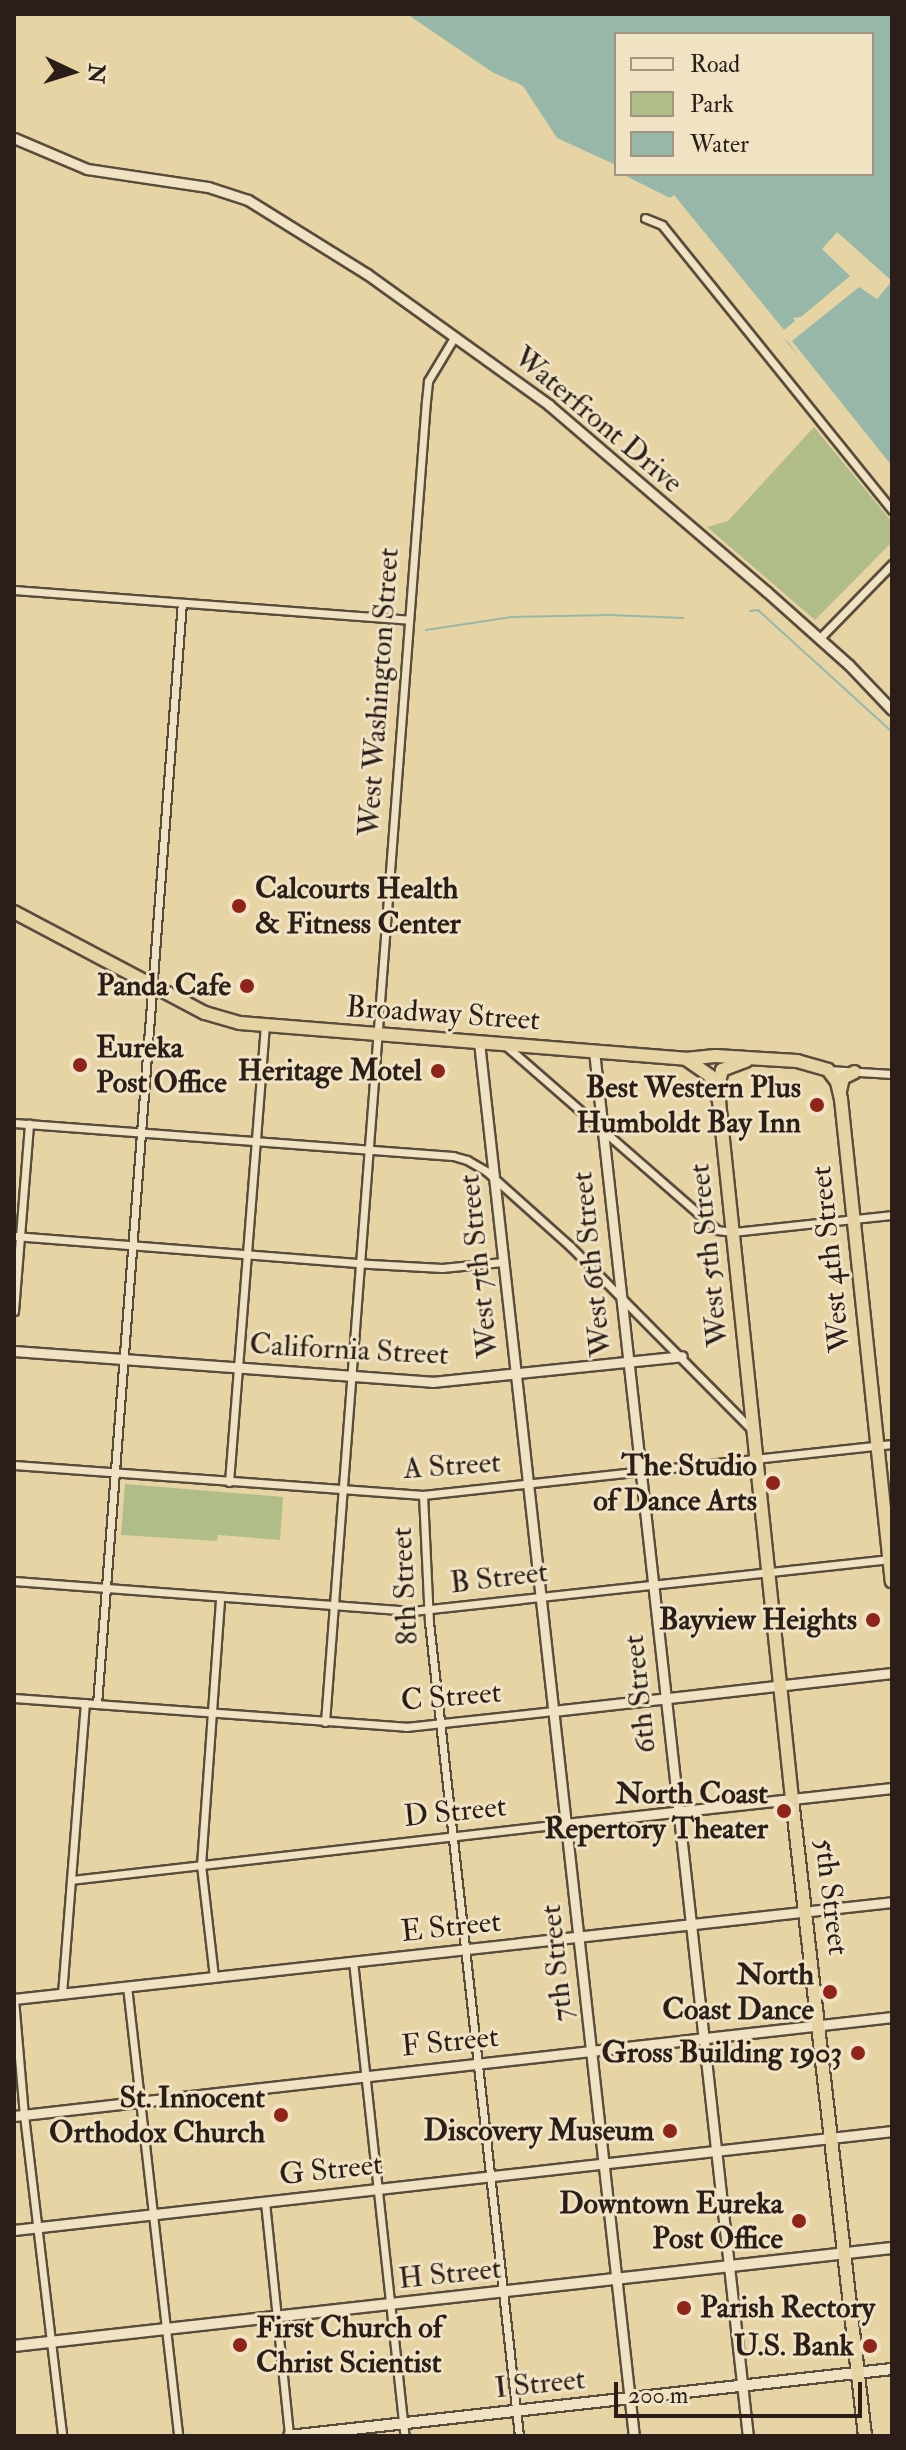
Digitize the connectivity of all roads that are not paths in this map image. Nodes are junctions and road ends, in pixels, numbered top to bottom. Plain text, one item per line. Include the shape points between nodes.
1 (14, 138) edge
2 (645, 218) dead end
3 (456, 335) junction
4 (892, 510) edge
5 (892, 564) edge
6 (14, 590) edge
7 (182, 603) junction
8 (409, 620) junction
9 (819, 639) junction
10 (892, 710) edge
11 (14, 912) edge
12 (151, 985) junction
13 (265, 1027) junction
14 (377, 1035) junction
15 (479, 1042) junction
16 (503, 1044) junction
17 (594, 1051) junction
18 (686, 1059) junction
19 (757, 1059) junction
20 (828, 1070) junction
21 (855, 1072) junction
22 (892, 1074) edge
23 (840, 1091) junction
24 (718, 1093) junction
25 (14, 1123) edge
26 (29, 1124) junction
27 (601, 1131) junction
28 (141, 1133) junction
29 (255, 1141) junction
30 (368, 1149) junction
31 (494, 1179) junction
32 (892, 1215) edge
33 (853, 1219) junction
34 (733, 1232) junction
35 (17, 1236) edge
36 (133, 1245) junction
37 (247, 1253) junction
38 (503, 1262) junction
39 (359, 1263) junction
40 (619, 1294) junction
41 (14, 1311) edge
42 (14, 1351) edge
43 (682, 1356) junction
44 (124, 1359) junction
45 (628, 1362) junction
46 (239, 1368) junction
47 (515, 1374) junction
48 (351, 1376) junction
49 (753, 1431) junction
50 (892, 1444) edge
51 (876, 1446) junction
52 (756, 1460) junction
53 (14, 1465) edge
54 (639, 1472) junction
55 (115, 1473) junction
56 (229, 1482) junction
57 (527, 1485) junction
58 (342, 1491) junction
59 (423, 1495) junction
60 (891, 1559) edge
61 (769, 1573) junction
62 (14, 1581) edge
63 (892, 1581) edge
64 (652, 1585) junction
65 (106, 1587) junction
66 (220, 1597) junction
67 (540, 1597) junction
68 (333, 1605) junction
69 (428, 1610) junction
70 (892, 1673) edge
71 (780, 1686) junction
72 (14, 1698) edge
73 (665, 1698) junction
74 (85, 1703) junction
75 (97, 1704) junction
76 (553, 1711) junction
77 (211, 1713) junction
78 (325, 1722) junction
79 (439, 1724) junction
80 (892, 1788) edge
81 (792, 1799) junction
82 (677, 1812) junction
83 (565, 1824) junction
84 (452, 1837) junction
85 (201, 1865) junction
86 (71, 1880) junction
87 (892, 1902) edge
88 (807, 1911) junction
89 (690, 1924) junction
90 (578, 1937) junction
91 (464, 1950) junction
92 (353, 1961) junction
93 (214, 1977) junction
94 (127, 1986) junction
95 (62, 1994) junction
96 (14, 1999) edge
97 (892, 2017) edge
98 (820, 2024) junction
99 (703, 2038) junction
100 (591, 2050) junction
101 (477, 2063) junction
102 (365, 2075) junction
103 (140, 2102) junction
104 (19, 2115) edge
105 (892, 2131) edge
106 (833, 2137) junction
107 (716, 2151) junction
108 (603, 2164) junction
109 (490, 2177) junction
110 (378, 2189) junction
111 (265, 2202) junction
112 (153, 2214) junction
113 (37, 2227) junction
114 (14, 2230) edge
115 (892, 2248) edge
116 (845, 2253) junction
117 (729, 2266) junction
118 (616, 2279) junction
119 (502, 2292) junction
120 (391, 2305) junction
121 (276, 2318) junction
122 (166, 2330) junction
123 (52, 2342) junction
124 (14, 2346) edge
125 (892, 2369) edge
126 (858, 2373) junction
127 (742, 2385) junction
128 (630, 2398) junction
129 (517, 2411) junction
130 (404, 2424) junction
131 (62, 2436) edge
132 (178, 2436) edge
133 (289, 2436) edge
134 (405, 2436) edge
135 (519, 2436) edge
136 (634, 2436) edge
137 (748, 2436) edge
138 (865, 2436) edge

1 - 3 street, Waterfront Drive via 69,164 208,187 248,200
2 - 4 street via 662,225
3 - 8 street, West Washington Street via 428,381
3 - 9 street, Waterfront Drive via 549,405
5 - 9 street
6 - 7 street
7 - 8 street
7 - 12 street
8 - 14 street, West Washington Street
9 - 10 street, Waterfront Drive
11 - 12 highway, Broadway Street
12 - 13 highway, Broadway Street via 209,1015
12 - 28 street
13 - 14 highway, Broadway Street
13 - 29 street
14 - 15 highway, Broadway Street
14 - 30 street, West Washington Street
15 - 16 highway, Broadway Street
15 - 31 street, West 7th Street
16 - 17 highway, Broadway Street
16 - 27 street
17 - 18 highway, Broadway Street
17 - 27 street, West 6th Street
18 - 19 highway, Broadway Street
18 - 24 highway via 708,1073
19 - 20 highway, Broadway Street
19 - 24 highway via 722,1070
20 - 21 street, Broadway Street
20 - 23 highway, West 4th Street
21 - 22 street, Broadway Street
21 - 23 highway via 843,1078
23 - 33 highway, West 4th Street
24 - 34 highway, West 5th Street
25 - 26 street
26 - 28 street
26 - 35 street
27 - 34 street via 717,1230
27 - 40 street, West 6th Street
28 - 29 street
28 - 36 street
29 - 30 street
29 - 37 street
30 - 31 street via 453,1156
30 - 39 street, West Washington Street
31 - 38 street, West 7th Street
31 - 40 street
32 - 33 street
33 - 34 street
33 - 51 highway, West 4th Street
34 - 49 highway, West 5th Street
35 - 36 street
35 - 41 street
36 - 37 street
36 - 44 street
37 - 39 street
37 - 46 street
38 - 39 street via 442,1268
38 - 47 street, West 7th Street
39 - 48 street, West Washington Street
40 - 43 street
40 - 45 street, West 6th Street
42 - 44 street, California Street
43 - 45 street, California Street
43 - 49 street
44 - 46 street, California Street
44 - 55 street
45 - 47 street, California Street
45 - 54 street, West 6th Street
46 - 48 street, California Street
46 - 56 street
47 - 48 street, California Street via 432,1382
47 - 57 street, West 7th Street
48 - 58 street, West Washington Street
49 - 52 highway, West 5th Street
50 - 51 street, A Street
51 - 52 street, A Street
51 - 60 highway, West 4th Street
52 - 54 street, A Street
52 - 61 highway, 5th Street
53 - 55 street, A Street
54 - 57 street, A Street
54 - 64 street, 6th Street
55 - 56 street, A Street
55 - 65 street
56 - 58 street, A Street
57 - 59 street, A Street
57 - 67 street, 7th Street
58 - 59 street, A Street
58 - 68 street, West Washington Street
59 - 69 street, 8th Street
60 - 61 street, B Street
60 - 63 highway, West 4th Street
61 - 64 street, B Street
61 - 71 highway, 5th Street
62 - 65 street, B Street
64 - 67 street, B Street
64 - 73 street, 6th Street
65 - 66 street, B Street
65 - 75 street
66 - 68 street, B Street
66 - 77 street
67 - 69 street, B Street
67 - 76 street, 7th Street
68 - 69 street, B Street
68 - 78 street, West Washington Street
69 - 79 street, 8th Street
70 - 71 street, C Street
71 - 73 street, C Street
71 - 81 highway, 5th Street
72 - 74 street, C Street
73 - 76 street, C Street
73 - 82 street, 6th Street
74 - 75 street, C Street
74 - 86 street
75 - 77 street, C Street
76 - 79 street, C Street
76 - 83 street, 7th Street
77 - 78 street, C Street
77 - 85 street
78 - 79 street, C Street
79 - 84 street, 8th Street
80 - 81 street, D Street
81 - 82 street, D Street
81 - 88 highway, 5th Street
82 - 83 street, D Street
82 - 89 street, 6th Street
83 - 84 street, D Street
83 - 90 street, 7th Street
84 - 85 street, D Street
84 - 91 street, 8th Street
85 - 86 street, D Street
85 - 93 street
86 - 95 street
87 - 88 street, E Street
88 - 89 street, E Street
88 - 98 highway, 5th Street
89 - 90 street, E Street
89 - 99 street, 6th Street
90 - 91 street, E Street
90 - 100 street, 7th Street
91 - 92 street, E Street
91 - 101 street, 8th Street
92 - 93 street, E Street
92 - 102 street
93 - 94 street, E Street
94 - 95 street, E Street
94 - 103 street
95 - 96 street, E Street
96 - 104 street
97 - 98 street, F Street
98 - 99 street, F Street
98 - 106 highway, 5th Street
99 - 100 street, F Street
99 - 107 street, 6th Street
100 - 101 street, F Street
100 - 108 street, 7th Street
101 - 102 street, F Street
101 - 109 street, 8th Street
102 - 103 street, F Street
102 - 110 street
103 - 104 street, F Street
103 - 112 street
104 - 113 street
105 - 106 street, G Street
106 - 107 street, G Street
106 - 116 highway, 5th Street
107 - 108 street, G Street
107 - 117 street, 6th Street
108 - 109 street, G Street
108 - 118 street, 7th Street
109 - 110 street, G Street
109 - 119 street, 8th Street
110 - 111 street, G Street
110 - 120 street
111 - 112 street, G Street
111 - 121 street
112 - 113 street, G Street
112 - 122 street
113 - 114 street, G Street
113 - 123 street
115 - 116 main road, H Street
116 - 117 main road, H Street
116 - 126 highway, 5th Street
117 - 118 main road, H Street
117 - 127 street, 6th Street
118 - 119 main road, H Street
118 - 128 street, 7th Street
119 - 120 main road, H Street
119 - 129 street, 8th Street
120 - 121 main road, H Street
120 - 130 street
121 - 122 main road, H Street
121 - 133 street
122 - 123 main road, H Street
122 - 132 street
123 - 124 main road, H Street
123 - 131 street
125 - 126 main road, I Street
126 - 127 main road, I Street
126 - 138 highway, 5th Street
127 - 128 main road, I Street
127 - 137 street, 6th Street
128 - 129 main road, I Street
128 - 136 street, 7th Street
129 - 130 main road, I Street
129 - 135 street, 8th Street
130 - 133 main road, I Street
130 - 134 street

